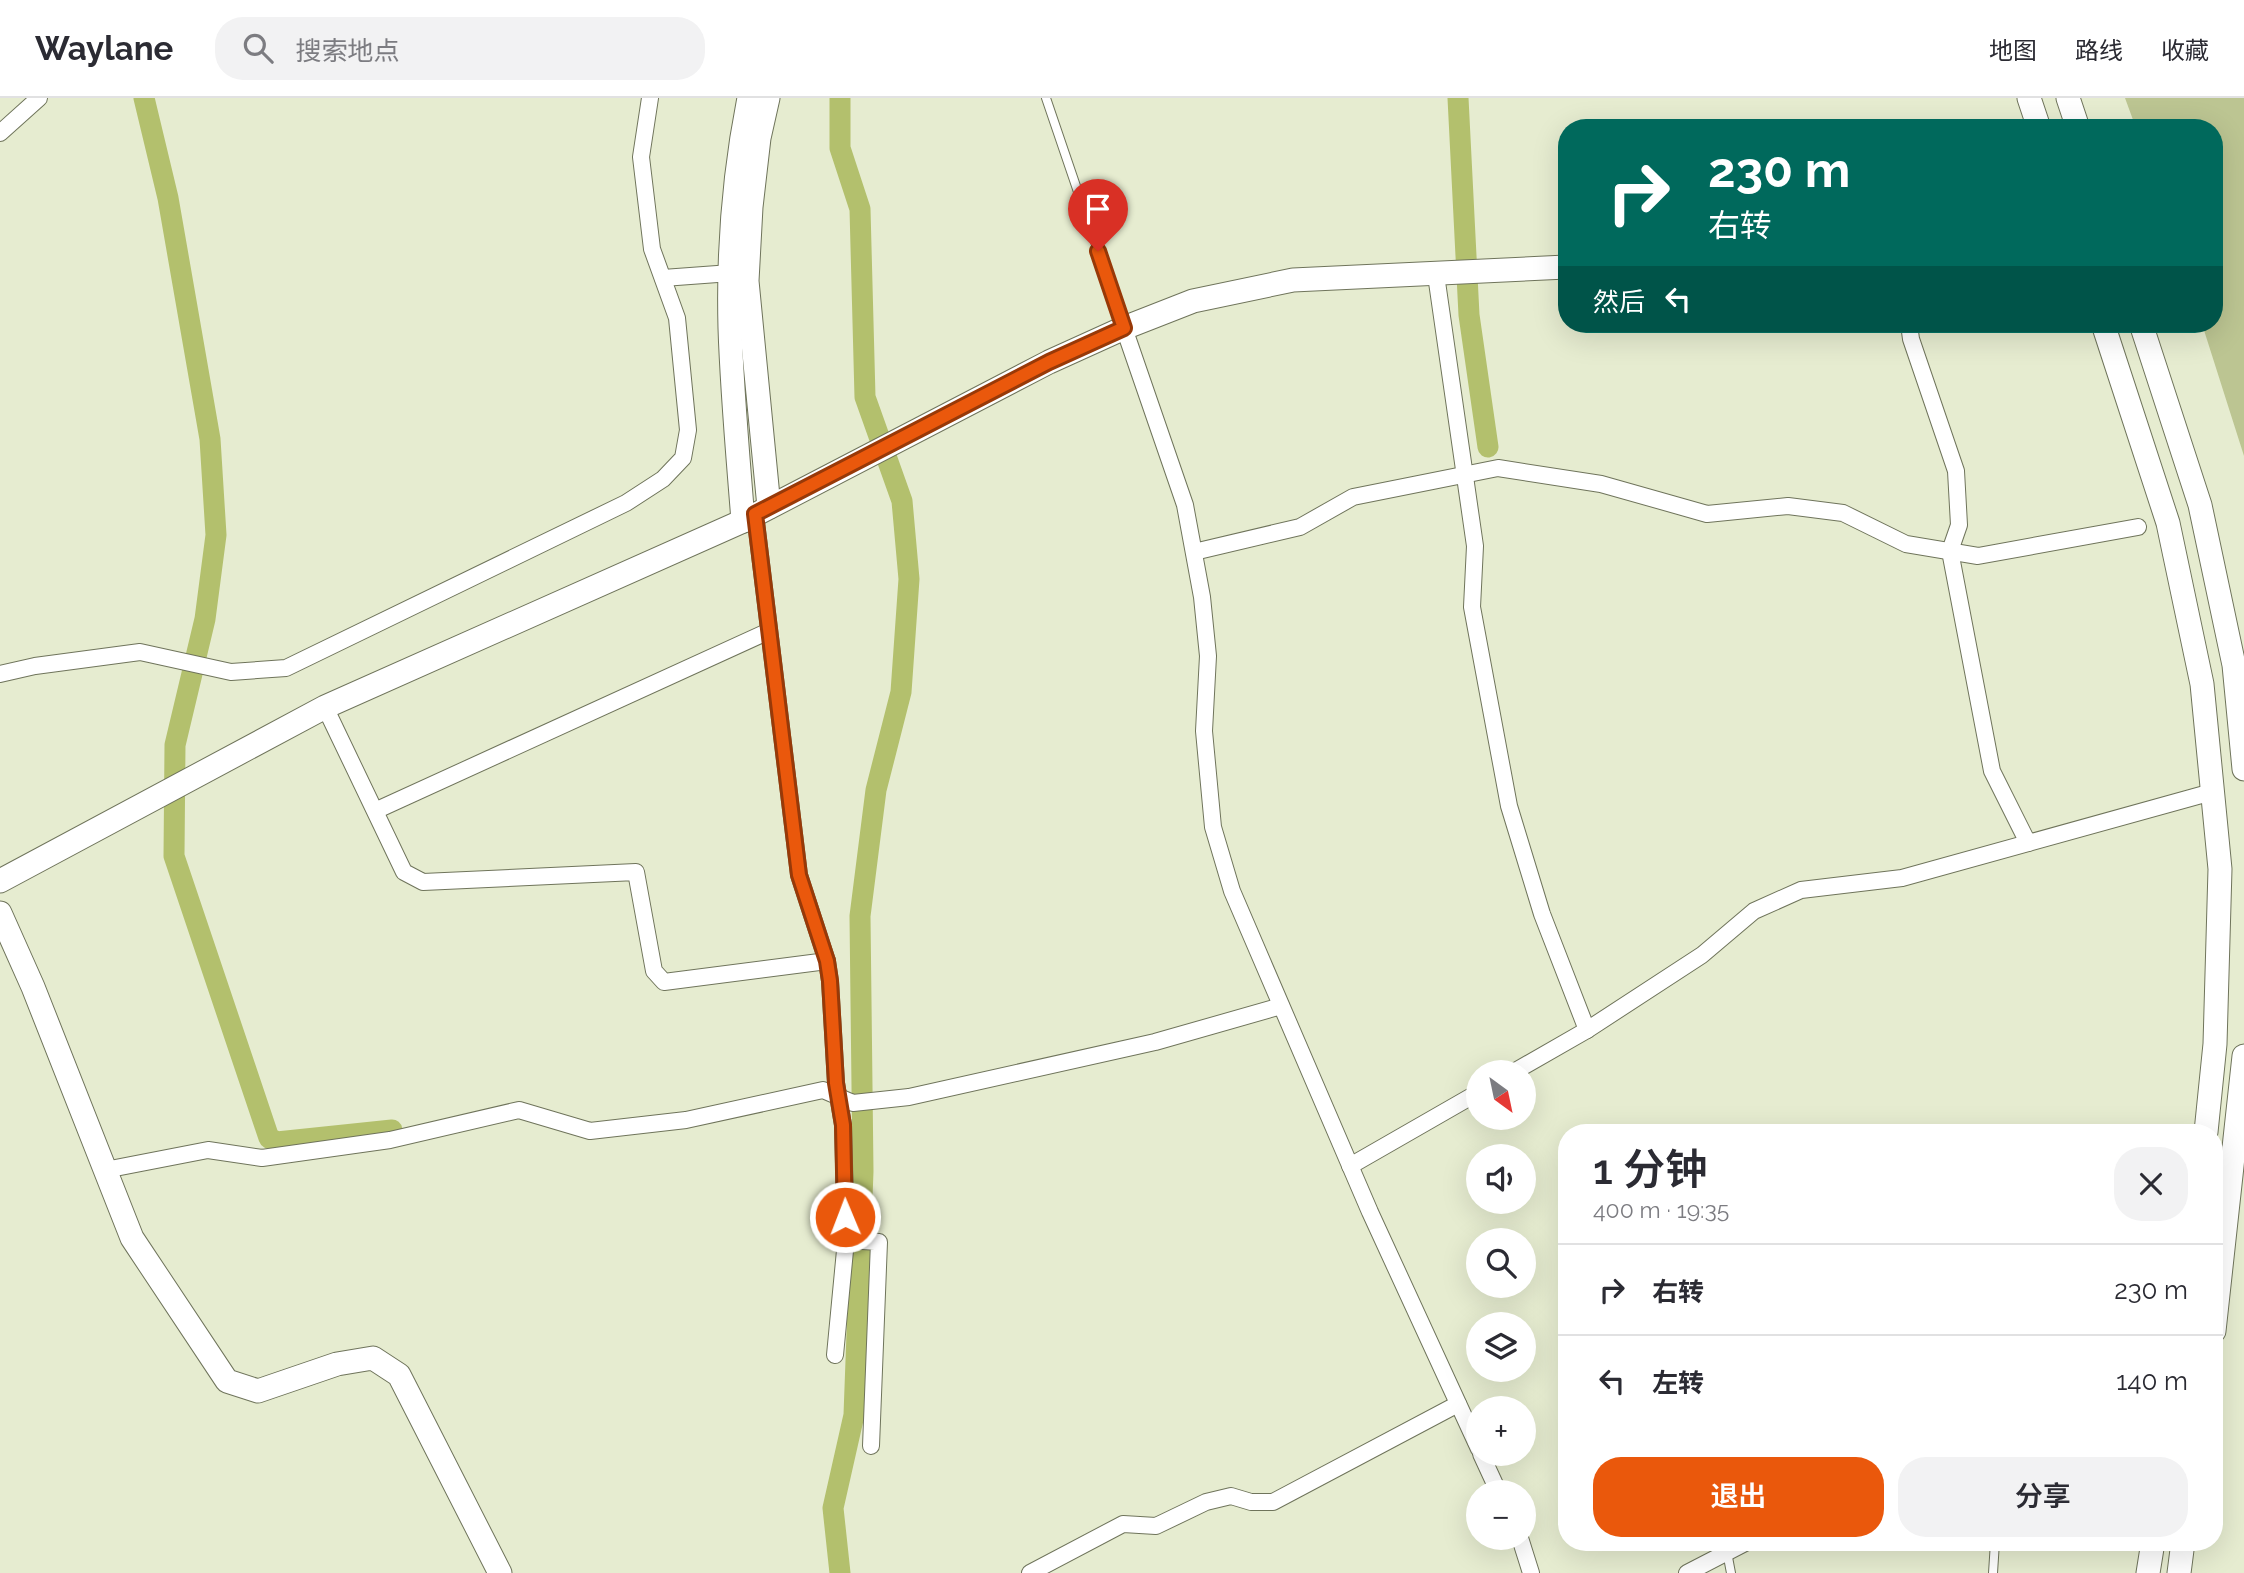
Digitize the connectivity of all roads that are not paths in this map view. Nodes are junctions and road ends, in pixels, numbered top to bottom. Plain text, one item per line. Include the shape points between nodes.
1 (39, 98) edge
2 (650, 98) edge
3 (749, 98) edge
4 (768, 98) edge
5 (1046, 98) edge
6 (2029, 98) edge
7 (2068, 98) edge
8 (2036, 119) edge
9 (2075, 119) edge
10 (0, 133) edge
11 (1558, 268) edge
12 (731, 273) junction
13 (1437, 274) junction
14 (663, 278) junction
15 (1124, 328) junction
16 (1910, 333) edge
17 (2106, 333) edge
18 (2144, 333) edge
19 (1464, 475) junction
20 (755, 514) junction
21 (2138, 527) dead end
22 (1950, 551) junction
23 (1194, 552) junction
24 (769, 631) junction
25 (0, 674) edge
26 (326, 707) junction
27 (2244, 769) edge
28 (2212, 792) junction
29 (377, 810) junction
30 (2028, 843) junction
31 (0, 881) edge
32 (0, 913) edge
33 (827, 961) junction
34 (1282, 1006) junction
35 (1587, 1030) junction
36 (2244, 1056) edge
37 (1535, 1060) edge
38 (1466, 1099) edge
39 (845, 1100) junction
40 (2207, 1124) edge
41 (1350, 1166) junction
42 (105, 1170) junction
43 (847, 1240) junction
44 (2223, 1248) edge
45 (835, 1356) dead end
46 (1458, 1404) junction
47 (1466, 1421) edge
48 (871, 1446) dead end
49 (1524, 1550) edge
50 (1993, 1551) edge
51 (2151, 1551) edge
52 (2182, 1551) edge
53 (1727, 1552) joint
54 (1990, 1572) edge
55 (500, 1573) edge
56 (1030, 1573) edge
57 (1531, 1573) edge
58 (1687, 1573) edge
59 (1731, 1573) edge
60 (2148, 1573) edge
61 (2179, 1573) edge

1 - 10 street
2 - 14 street via 641,157 652,249
3 - 12 street via 733,204
4 - 20 street via 751,206 747,281
5 - 15 lane
6 - 8 street
7 - 9 street
11 - 13 street
12 - 14 street
12 - 20 street via 730,327
13 - 15 street via 1293,280 1194,301
13 - 19 street
14 - 25 street via 677,318 688,430 683,458 663,479 626,503 286,668 231,672 140,652
15 - 20 street
15 - 23 street via 1185,505
16 - 22 street via 1956,471 1959,525
17 - 28 street via 2168,523 2202,684
18 - 27 street via 2200,505 2234,665
19 - 22 street via 1498,468 1544,473 1707,514 1788,506 1843,513 1906,544
19 - 23 street via 1353,497 1300,527
19 - 35 street via 1475,545 1472,607 1509,806 1542,914
20 - 24 street
20 - 26 street
21 - 22 street via 1978,556
22 - 30 street via 1992,771
23 - 34 street via 1208,656 1204,731 1213,827 1233,891
24 - 29 street
24 - 33 street via 799,875
26 - 29 street
26 - 31 street
28 - 30 street
28 - 40 street via 2220,869 2215,1044
29 - 33 street via 404,872 423,882 636,872 654,971 664,982
30 - 35 street via 1902,878 1801,890 1754,911 1702,955
32 - 42 street
33 - 39 street
34 - 39 street via 1154,1042 909,1097
34 - 41 street
35 - 37 street
36 - 44 street
38 - 41 street
39 - 42 street via 823,1090 686,1121 590,1132 519,1110 390,1140 262,1158 208,1150
39 - 43 street
41 - 46 street
42 - 55 street via 132,1238 227,1381 258,1391 337,1364 373,1358 399,1375
43 - 45 street
43 - 48 street via 879,1242
46 - 47 street
46 - 56 street via 1273,1502 1231,1496 1206,1502 1156,1526 1123,1524
49 - 57 street
50 - 54 lane
51 - 60 street
52 - 61 street
53 - 58 street
53 - 59 lane

